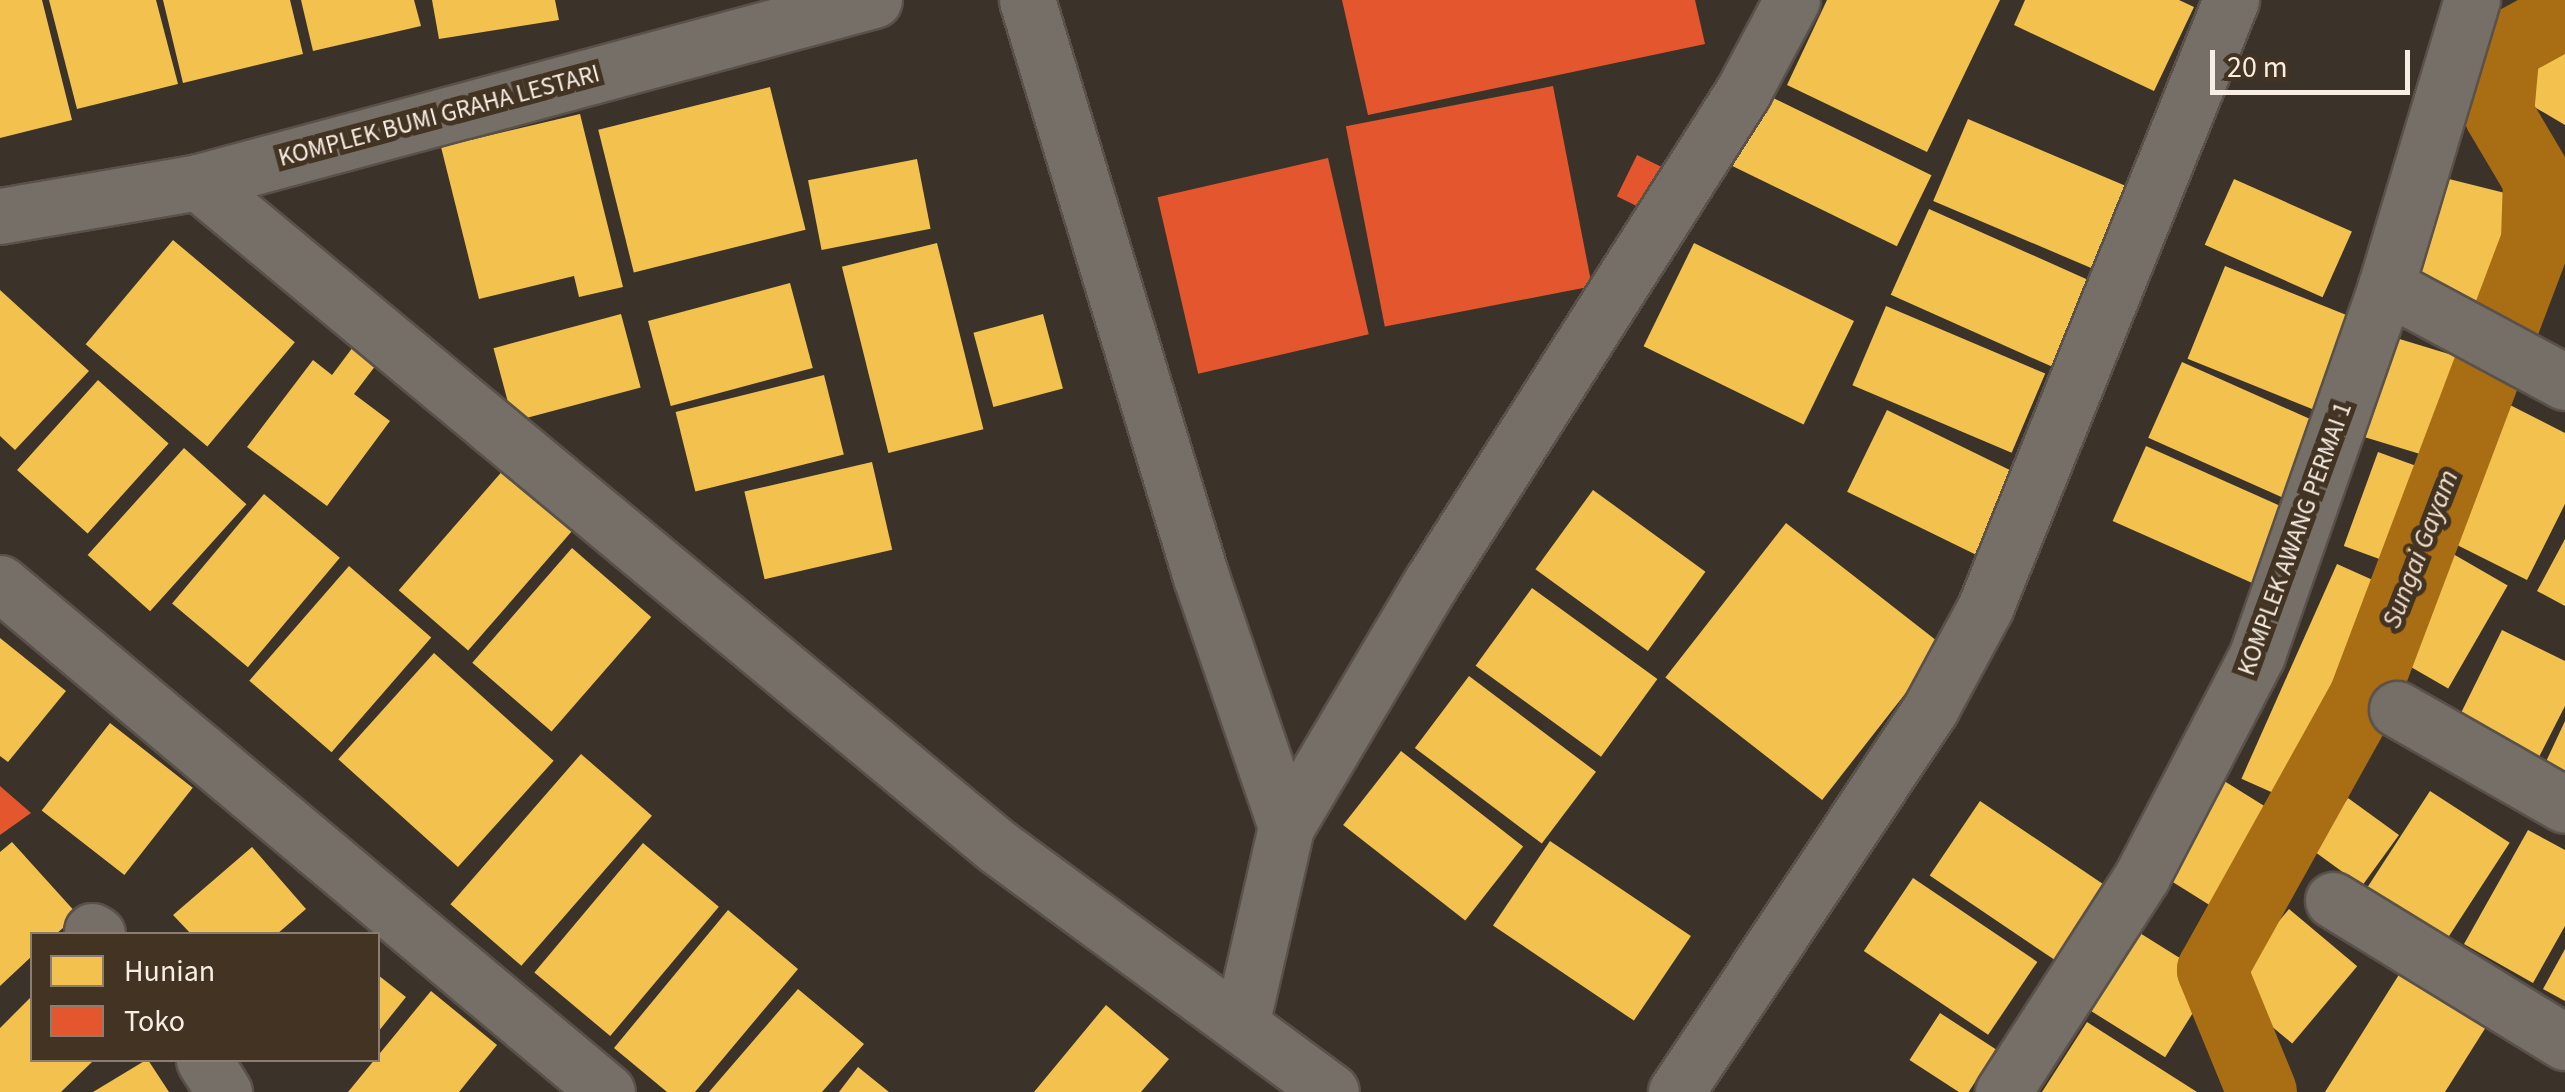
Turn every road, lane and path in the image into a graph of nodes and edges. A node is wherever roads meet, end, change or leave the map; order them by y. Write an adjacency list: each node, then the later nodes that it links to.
1 (874, 0): 6 (street, KOMPLEK BUMI GRAHA LESTARI)
2 (1027, 0): 13 (street)
3 (1792, 0): 13 (street)
4 (2231, 0): 21 (street)
5 (2472, 0): 8 (street, KOMPLEK AWANG PERMAI 1)
6 (198, 182): 7 (street, KOMPLEK BUMI GRAHA LESTARI); 15 (street)
7 (0, 216)
8 (2386, 286): 9 (street); 22 (street, KOMPLEK AWANG PERMAI 1)
9 (2565, 382)
10 (0, 583): 19 (street)
11 (2397, 709): 12 (street)
12 (2565, 805)
13 (1286, 827): 15 (street)
14 (2333, 900): 16 (street)
15 (1241, 1025): 20 (street)
16 (2565, 1042)
17 (205, 1062): 18 (street)
18 (224, 1092)
19 (608, 1092)
20 (1331, 1092)
21 (1676, 1092)
22 (2003, 1092)

